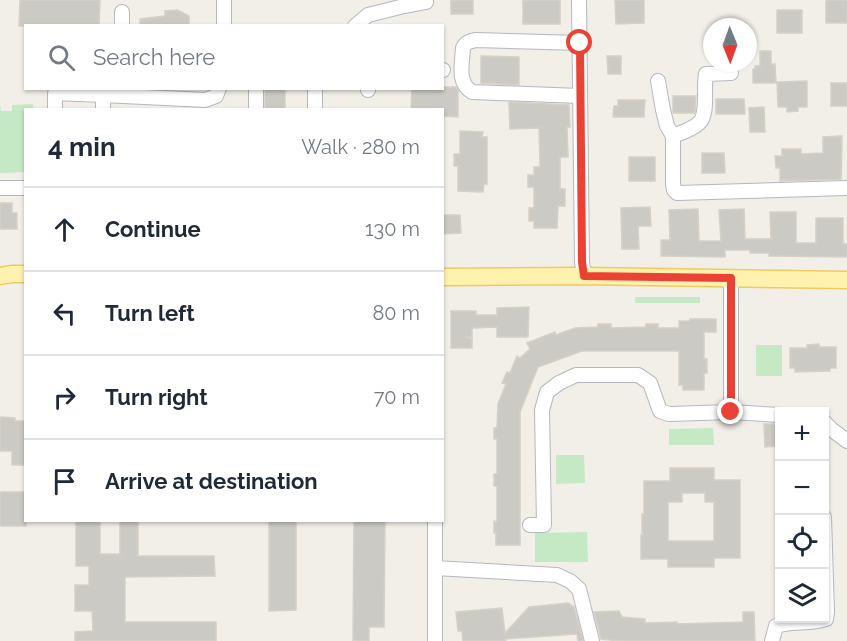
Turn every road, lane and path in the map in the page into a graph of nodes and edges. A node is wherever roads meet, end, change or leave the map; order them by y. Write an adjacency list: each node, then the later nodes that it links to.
1 (224, 0): 4 (street)
2 (579, 0): 6 (street)
3 (426, 2): 5 (street)
4 (224, 24)
5 (357, 24)
6 (580, 43): 14 (street); 14 (street)
7 (731, 73): 19 (street)
8 (658, 81): 19 (street)
9 (218, 90): 12 (street)
10 (256, 90): 17 (street)
11 (315, 90): 18 (street)
12 (121, 92): 13 (street)
13 (103, 95): 15 (street); 16 (street)
14 (580, 96): 23 (street)
15 (55, 108)
16 (104, 108)
17 (256, 108)
18 (315, 108)
19 (672, 136): 21 (street)
20 (0, 188): 22 (street)
21 (847, 188)
22 (24, 189)
23 (584, 276): 24 (main road); 25 (main road)
24 (444, 277)
25 (731, 278): 26 (main road); 27 (street)
26 (847, 280)
27 (731, 412): 28 (street); 32 (street)
28 (775, 415)
29 (829, 427): 30 (street)
30 (847, 441)
31 (435, 522): 33 (street)
32 (530, 525)
33 (435, 568): 35 (street); 36 (street)
34 (826, 569): 37 (street)
35 (435, 641)
36 (592, 641)
37 (772, 641)

